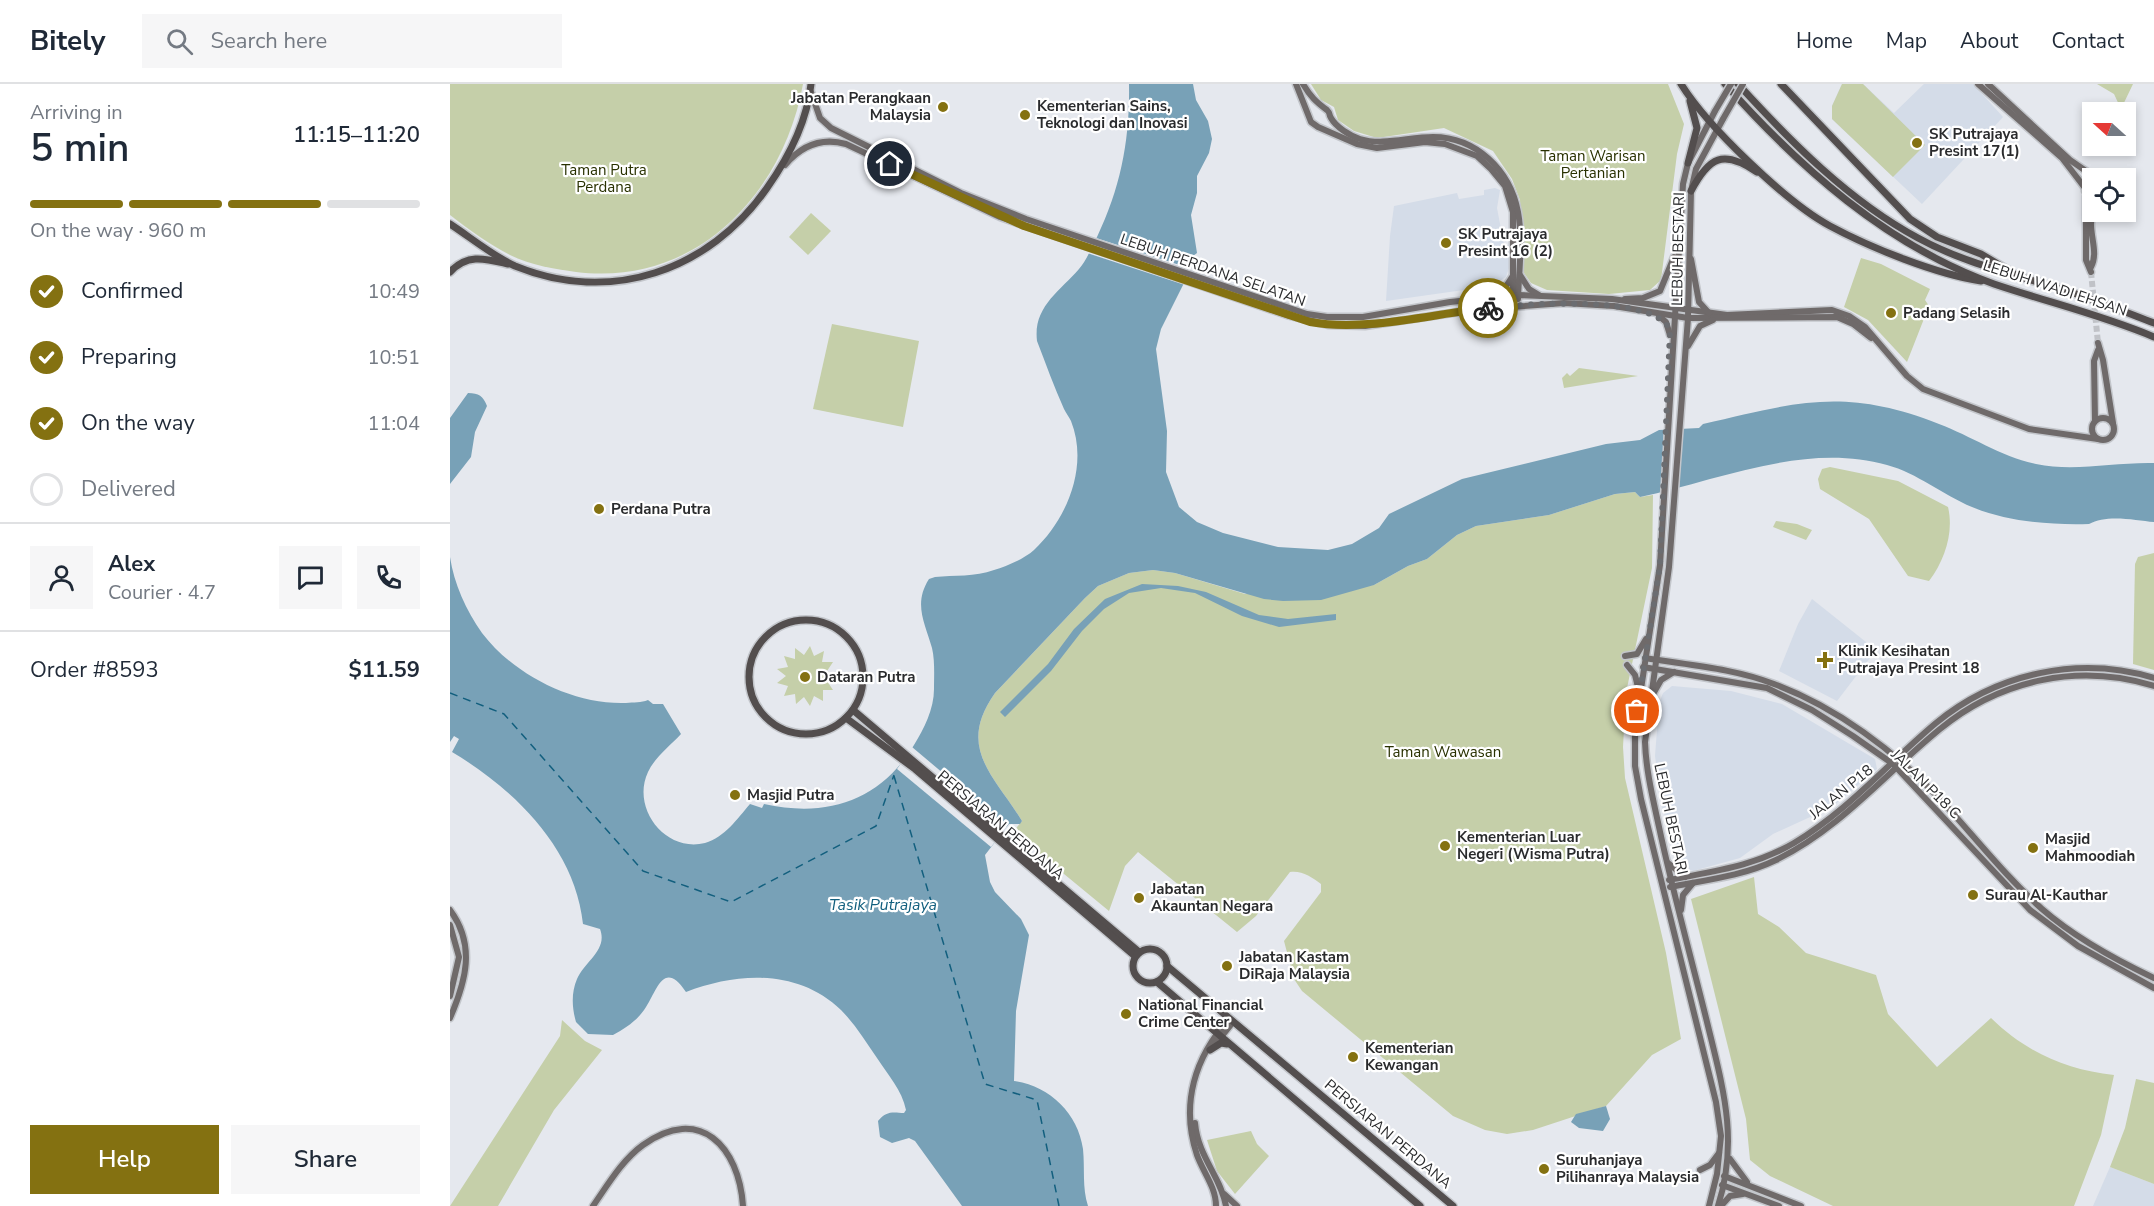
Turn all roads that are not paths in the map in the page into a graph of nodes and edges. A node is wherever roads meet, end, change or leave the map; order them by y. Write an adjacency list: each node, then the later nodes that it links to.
1 (1296, 84): 15 (main road)
2 (1303, 84): 14 (main road)
3 (1681, 84): 13 (main road)
4 (1725, 84): 37 (main road, LEBUH WADI EHSAN)
5 (1731, 84): 17 (main road, LEBUH BESTARI, bridge)
6 (1738, 84): 36 (main road, LEBUH WADI EHSAN)
7 (1743, 84): 19 (main road, LEBUH BESTARI, bridge)
8 (1780, 84): 20 (main road)
9 (1786, 84): 20 (main road)
10 (1978, 84): 25 (main road)
11 (1988, 84): 22 (main road)
12 (811, 88): 23 (main road); 30 (main road, LEBUH PERDANA SELATAN)
13 (1688, 95): 17 (main road); 21 (main road)
14 (1320, 108): 15 (main road); 16 (main road)
15 (1311, 115): 18 (main road)
16 (1330, 118): 18 (main road); 35 (main road)
17 (1709, 121): 19 (main road); 21 (main road, LEBUH BESTARI)
18 (1321, 128): 35 (main road)
19 (1717, 129): 24 (main road); 26 (main road, LEBUH BESTARI)
20 (1824, 130): 36 (main road)
21 (1688, 162): 31 (main road, LEBUH BESTARI)
22 (2082, 169)
23 (774, 178): 30 (main road, LEBUH PERDANA SELATAN); 33 (main road)
24 (1774, 183): 26 (main road); 37 (main road)
25 (2082, 184)
26 (1691, 191): 32 (main road, LEBUH BESTARI)
27 (2086, 222): 28 (main road)
28 (2090, 222)
29 (450, 224): 33 (main road)
30 (1057, 234): 38 (main road, LEBUH PERDANA SELATAN)
31 (1677, 249): 42 (main road); 46 (main road, LEBUH BESTARI)
32 (1688, 252): 49 (main road, LEBUH BESTARI); 50 (main road)
33 (514, 265): 34 (main road)
34 (450, 272)
35 (1517, 274): 39 (main road); 40 (main road); 41 (main road)
36 (2015, 274): 51 (main road, LEBUH WADI EHSAN)
37 (1993, 283): 52 (main road, LEBUH WADI EHSAN)
38 (1225, 290): 41 (main road, LEBUH PERDANA SELATAN); 43 (main road, LEBUH PERDANA SELATAN)
39 (1516, 295): 40 (main road, LEBUH PERDANA SELATAN); 41 (main road, LEBUH PERDANA SELATAN); 43 (main road)
40 (1540, 295): 42 (main road, LEBUH PERDANA SELATAN)
41 (1492, 297)
42 (1612, 299): 46 (main road, LEBUH PERDANA SELATAN)
43 (1516, 305): 47 (main road, LEBUH PERDANA SELATAN)
44 (1820, 310): 45 (main road); 48 (main road); 53 (main road)
45 (1799, 312): 48 (main road); 50 (main road)
46 (1674, 313): 47 (main road, LEBUH PERDANA SELATAN); 49 (main road, LEBUH PERDANA SELATAN); 55 (main road, LEBUH BESTARI)
47 (1655, 314): 55 (main road)
48 (1810, 314): 50 (main road); 53 (main road)
49 (1688, 315): 50 (main road, LEBUH PERDANA SELATAN); 54 (main road, LEBUH BESTARI)
50 (1714, 317): 54 (main road)
51 (2154, 322)
52 (2154, 337)
53 (1874, 340): 58 (main road)
54 (1684, 356): 61 (main road, LEBUH BESTARI)
55 (1670, 362): 60 (main road, LEBUH BESTARI)
56 (2094, 423): 57 (main road); 57 (main road); 58 (main road); 59 (main road)
57 (2113, 423): 59 (main road)
58 (2083, 437): 59 (main road)
59 (2098, 439)
60 (1650, 629): 62 (main road); 63 (main road, LEBUH BESTARI)
61 (1658, 640): 64 (main road, LEBUH BESTARI); 65 (main road)
62 (1626, 656)
63 (1645, 658): 64 (main road, JALAN P18 C); 67 (main road, LEBUH BESTARI)
64 (1656, 660): 65 (main road, JALAN P18 C); 68 (main road, LEBUH BESTARI)
65 (1673, 663): 77 (main road, JALAN P18 C)
66 (1627, 665): 72 (main road)
67 (1643, 667): 68 (main road, JALAN P18 C); 72 (main road, LEBUH BESTARI)
68 (1654, 669): 69 (main road, JALAN P18 C); 73 (main road, LEBUH BESTARI)
69 (1675, 672): 73 (main road); 77 (main road, JALAN P18 C)
70 (2154, 678): 77 (main road, JALAN P18)
71 (2154, 686): 77 (main road, JALAN P18)
72 (1639, 693): 82 (main road, LEBUH BESTARI)
73 (1650, 700): 78 (main road, LEBUH BESTARI)
74 (852, 710): 75 (main road); 75 (main road); 76 (main road, PERSIARAN PERDANA)
75 (846, 718): 76 (main road, PERSIARAN PERDANA)
76 (901, 754): 86 (main road, PERSIARAN PERDANA)
77 (1898, 764): 79 (main road, JALAN P18); 80 (main road, JALAN P18); 88 (main road, JALAN P18 C); 90 (main road, JALAN P18 C)
78 (1666, 860): 79 (main road); 81 (main road, LEBUH BESTARI)
79 (1686, 878): 81 (main road, JALAN P18)
80 (1694, 882): 81 (main road, JALAN P18); 84 (main road)
81 (1672, 883): 82 (main road, JALAN P18); 84 (main road, LEBUH BESTARI)
82 (1663, 885): 98 (main road, LEBUH BESTARI)
83 (450, 910): 92 (main road)
84 (1680, 914): 99 (main road, LEBUH BESTARI)
85 (450, 925): 91 (main road)
86 (1137, 954): 87 (main road); 89 (main road)
87 (1167, 966): 89 (main road); 93 (main road, PERSIARAN PERDANA)
88 (2154, 978)
89 (1157, 982): 94 (main road)
90 (2154, 988)
91 (450, 996)
92 (450, 1017)
93 (1231, 1020): 94 (main road); 114 (main road, PERSIARAN PERDANA)
94 (1218, 1036): 95 (main road); 96 (main road); 97 (main road)
95 (1230, 1045): 96 (main road); 113 (main road)
96 (1210, 1050): 97 (main road)
97 (1193, 1133): 106 (main road); 110 (main road)
98 (1720, 1152): 100 (main road); 101 (main road, LEBUH BESTARI)
99 (1729, 1159): 102 (main road, LEBUH BESTARI); 105 (main road)
100 (1700, 1170)
101 (1718, 1174): 102 (main road); 103 (main road, LEBUH BESTARI)
102 (1727, 1177): 104 (main road, LEBUH BESTARI); 105 (main road)
103 (1715, 1184): 104 (main road); 115 (main road, LEBUH BESTARI)
104 (1725, 1186): 107 (main road); 116 (main road, LEBUH BESTARI)
105 (1751, 1186): 118 (main road)
106 (1222, 1192): 111 (main road); 112 (main road)
107 (1755, 1197): 116 (main road); 117 (main road)
108 (593, 1206): 109 (main road)
109 (743, 1206)
110 (1216, 1206)
111 (1226, 1206)
112 (1237, 1206)
113 (1420, 1206)
114 (1454, 1206)
115 (1709, 1206)
116 (1720, 1206)
117 (1779, 1206)
118 (1801, 1206)

